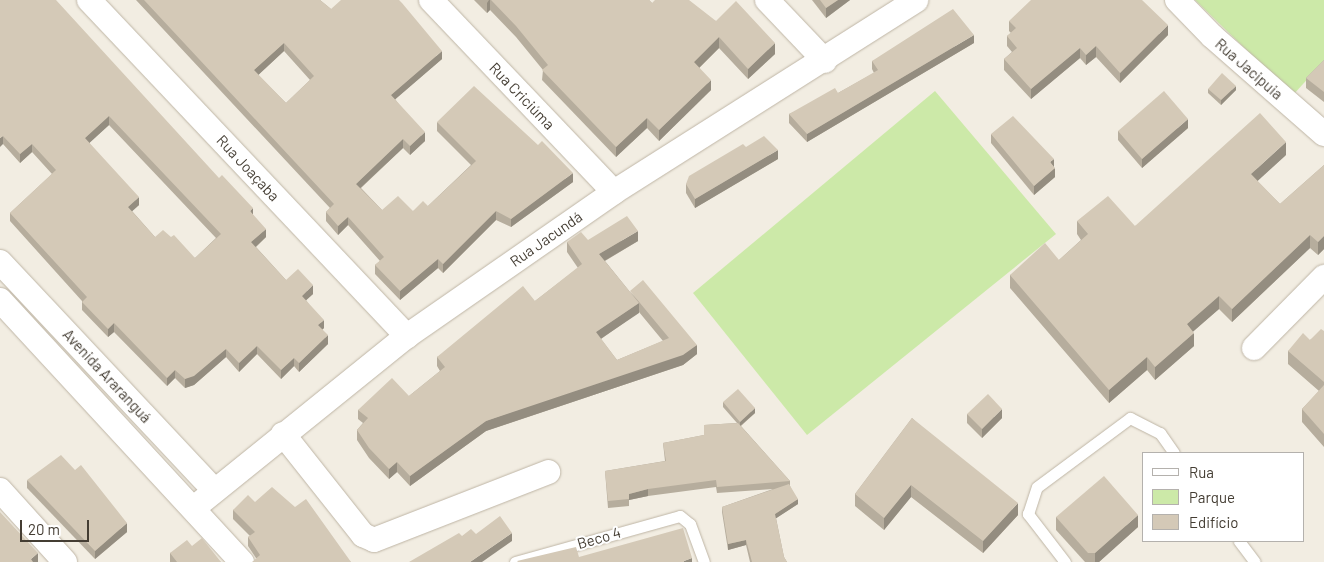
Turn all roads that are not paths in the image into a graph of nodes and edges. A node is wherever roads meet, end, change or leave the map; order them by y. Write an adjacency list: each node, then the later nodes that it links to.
1 (89, 0): 14 (street, Rua Joaçaba)
2 (431, 0): 8 (street, Rua Criciúma)
3 (767, 0): 6 (street)
4 (916, 0): 6 (street, Rua Jacundá)
5 (1177, 0): 7 (street, Rua Jacipuia)
6 (825, 61): 8 (street, Rua Jacundá)
7 (1324, 134)
8 (614, 192): 14 (street, Rua Jacundá)
9 (0, 262): 12 (street, Avenida Araranguá)
10 (1324, 277): 15 (street)
11 (0, 300): 13 (street, Avenida Araranguá)
12 (46, 311): 13 (street); 20 (street, Avenida Araranguá)
13 (28, 330): 21 (street, Avenida Araranguá)
14 (407, 336): 16 (street, Rua Jacundá)
15 (1254, 348)
16 (283, 434): 18 (street); 20 (street, Rua Jacundá)
17 (1173, 452): 27 (lane)
18 (548, 472)
19 (0, 490): 23 (street)
20 (214, 490): 21 (street, Rua Jacundá)
21 (195, 507): 24 (street, Avenida Araranguá)
22 (1240, 542): 28 (lane)
23 (65, 562)
24 (242, 562)
25 (515, 562): 26 (lane, Beco 4)
26 (704, 562)
27 (1065, 562)
28 (1255, 562)

